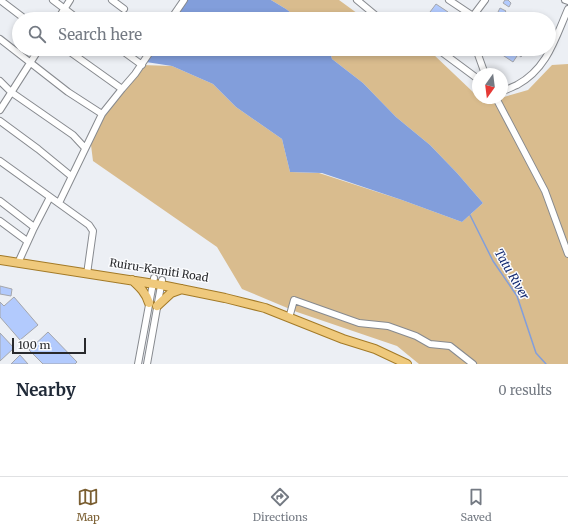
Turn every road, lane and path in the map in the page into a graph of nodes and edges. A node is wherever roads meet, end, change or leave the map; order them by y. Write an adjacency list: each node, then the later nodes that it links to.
1 (0, 0): 12 (street)
2 (53, 0): 9 (street)
3 (70, 0): 9 (street)
4 (112, 0): 10 (street)
5 (184, 0): 15 (street)
6 (358, 0): 16 (street)
7 (449, 0): 17 (street)
8 (485, 0): 18 (street)
9 (64, 9): 13 (street); 14 (street)
10 (124, 9)
11 (568, 9): 19 (street)
12 (16, 12)
13 (62, 12)
14 (68, 12)
15 (176, 12)
16 (372, 12)
17 (466, 12)
18 (477, 12)
19 (556, 37)
20 (0, 40): 21 (street)
21 (12, 49)
22 (22, 56): 30 (street)
23 (34, 56): 30 (street)
24 (76, 56): 35 (street)
25 (130, 56): 31 (street)
26 (148, 56): 31 (street)
27 (447, 56): 33 (street)
28 (479, 56): 32 (street)
29 (546, 56): 36 (street)
30 (30, 62): 37 (street); 40 (street)
31 (142, 65): 35 (street)
32 (483, 68)
33 (472, 75)
34 (0, 81): 37 (street)
35 (122, 89): 40 (street)
36 (508, 89)
37 (11, 92): 39 (street); 42 (street)
38 (499, 104): 51 (street)
39 (0, 110)
40 (102, 114): 42 (street)
41 (0, 121): 44 (street)
42 (85, 148): 44 (street)
43 (0, 161): 45 (street)
44 (71, 176): 47 (street)
45 (50, 197): 47 (street); 49 (street)
46 (0, 201): 49 (street)
47 (59, 203): 54 (street)
48 (0, 221): 50 (street)
49 (34, 227): 50 (street)
50 (27, 241): 53 (street)
51 (568, 254)
52 (0, 260): 53 (main road, Ruiru-Kamiti Road)
53 (18, 263): 54 (main road, Ruiru-Kamiti Road)
54 (87, 272): 55 (main road, Ruiru-Kamiti Road); 56 (main road, Ruiru-Kamiti Road)
55 (132, 280): 56 (main road, Ruiru-Kamiti Road); 58 (main road)
56 (158, 282): 57 (main road, Ruiru-Kamiti Road); 58 (street); 59 (main road, Ruiru-Kamiti Road)
57 (182, 289): 58 (main road); 59 (main road, Ruiru-Kamiti Road)
58 (154, 308): 61 (street); 62 (street)
59 (265, 308): 60 (main road, Ruiru-Kamiti Road)
60 (289, 318): 63 (main road, Ruiru-Kamiti Road); 64 (street)
61 (138, 364)
62 (147, 364)
63 (407, 364)
64 (473, 364)

